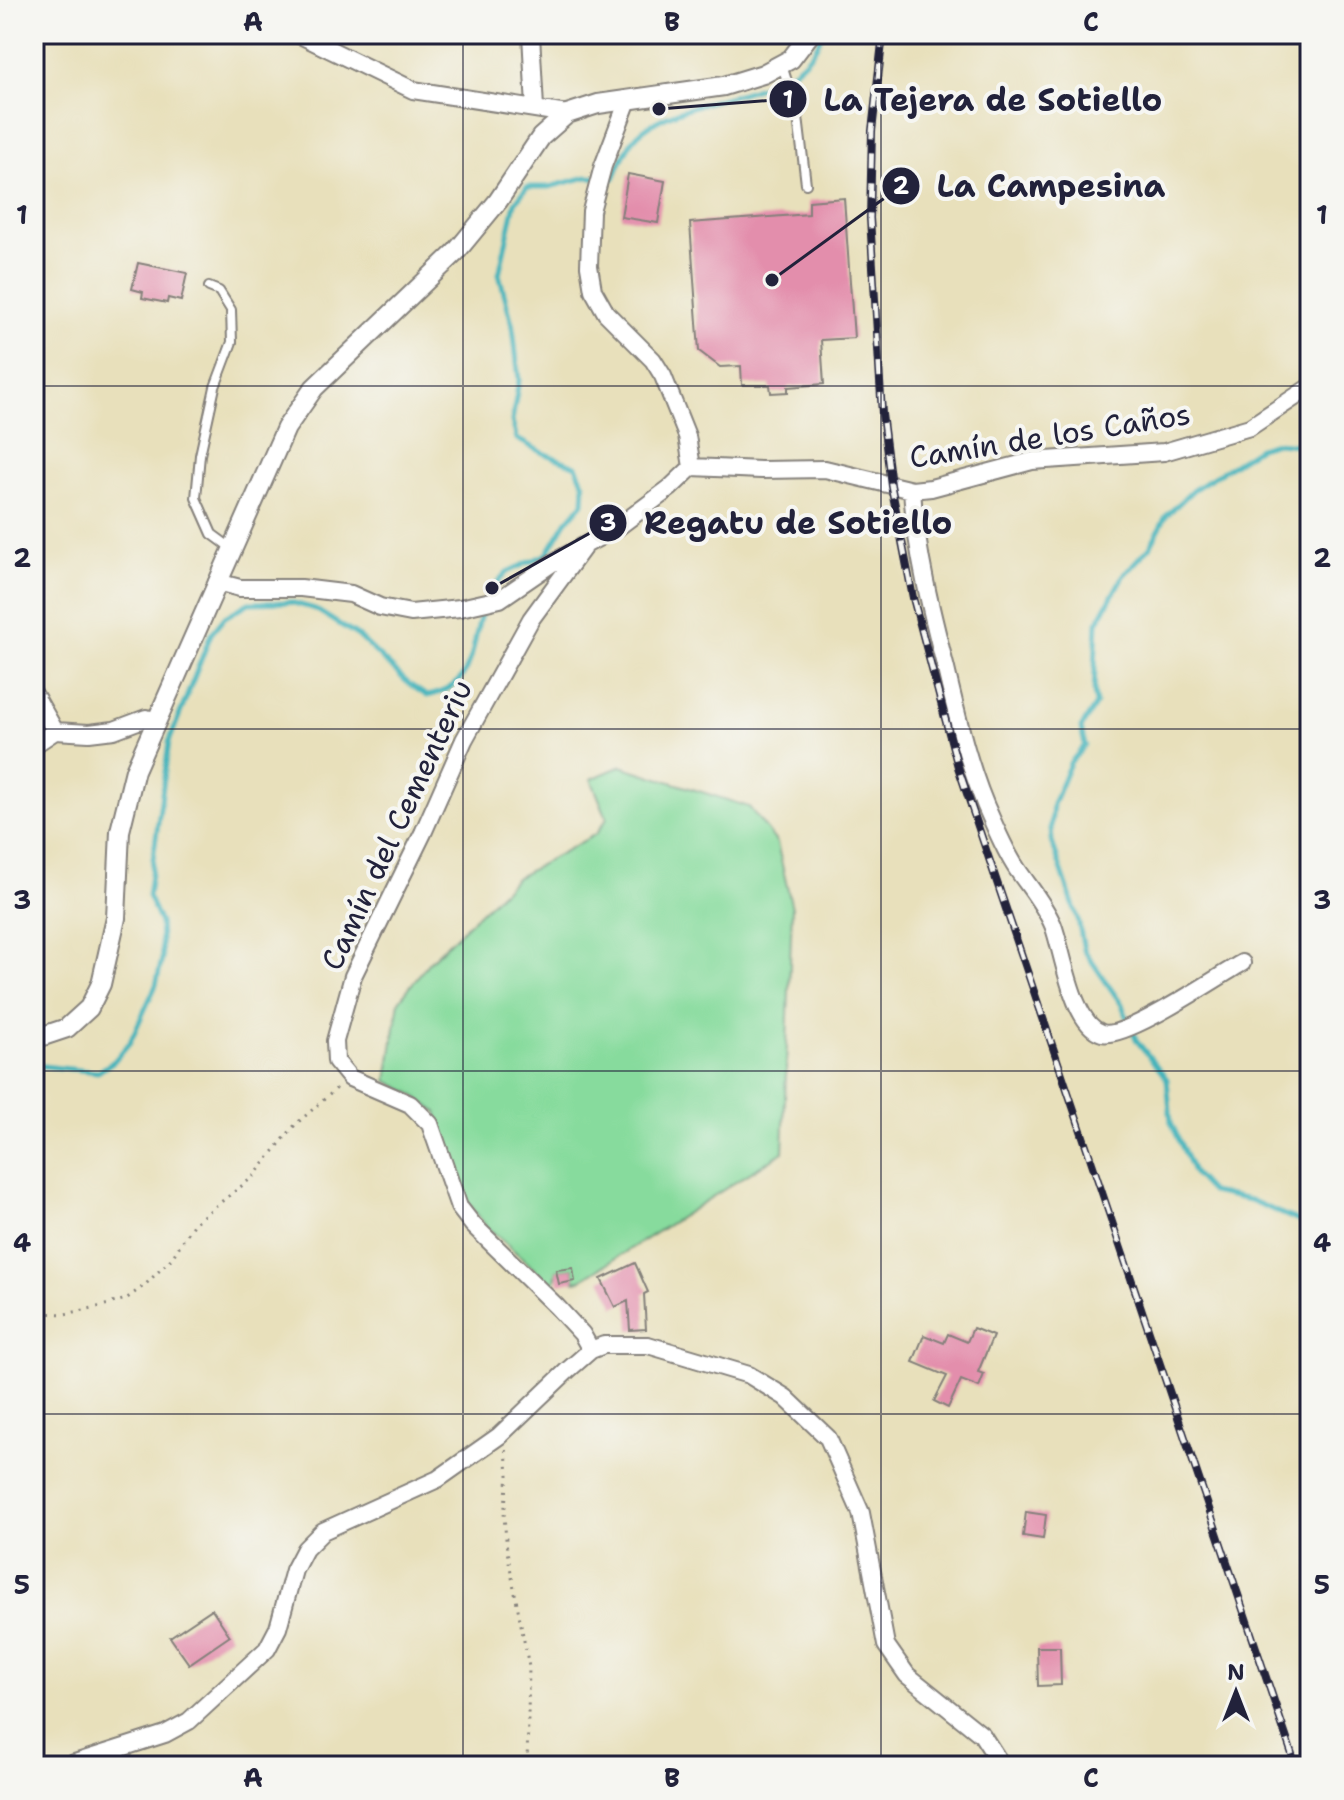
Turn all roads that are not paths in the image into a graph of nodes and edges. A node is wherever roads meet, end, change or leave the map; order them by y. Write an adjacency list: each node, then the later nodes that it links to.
1 (298, 34): 6 (street)
2 (531, 34): 6 (street)
3 (810, 34): 4 (street)
4 (782, 64): 5 (street); 8 (lane)
5 (628, 100): 7 (street); 11 (street)
6 (535, 108): 7 (street)
7 (567, 114): 14 (street)
8 (806, 184)
9 (209, 287): 14 (lane)
10 (1310, 387): 12 (street, Camín de los Caños)
11 (692, 467): 12 (street, Camín de los Caños); 13 (street)
12 (912, 490): 20 (street)
13 (583, 548): 15 (street); 22 (street, Camín del Cementeriu)
14 (232, 549): 15 (street)
15 (217, 582): 17 (street)
16 (34, 694): 18 (street)
17 (157, 720): 18 (street); 21 (street)
18 (55, 731): 19 (street)
19 (34, 745)
20 (1242, 963)
21 (34, 1039)
22 (591, 1350): 23 (street); 24 (street)
23 (65, 1766)
24 (1002, 1766)

